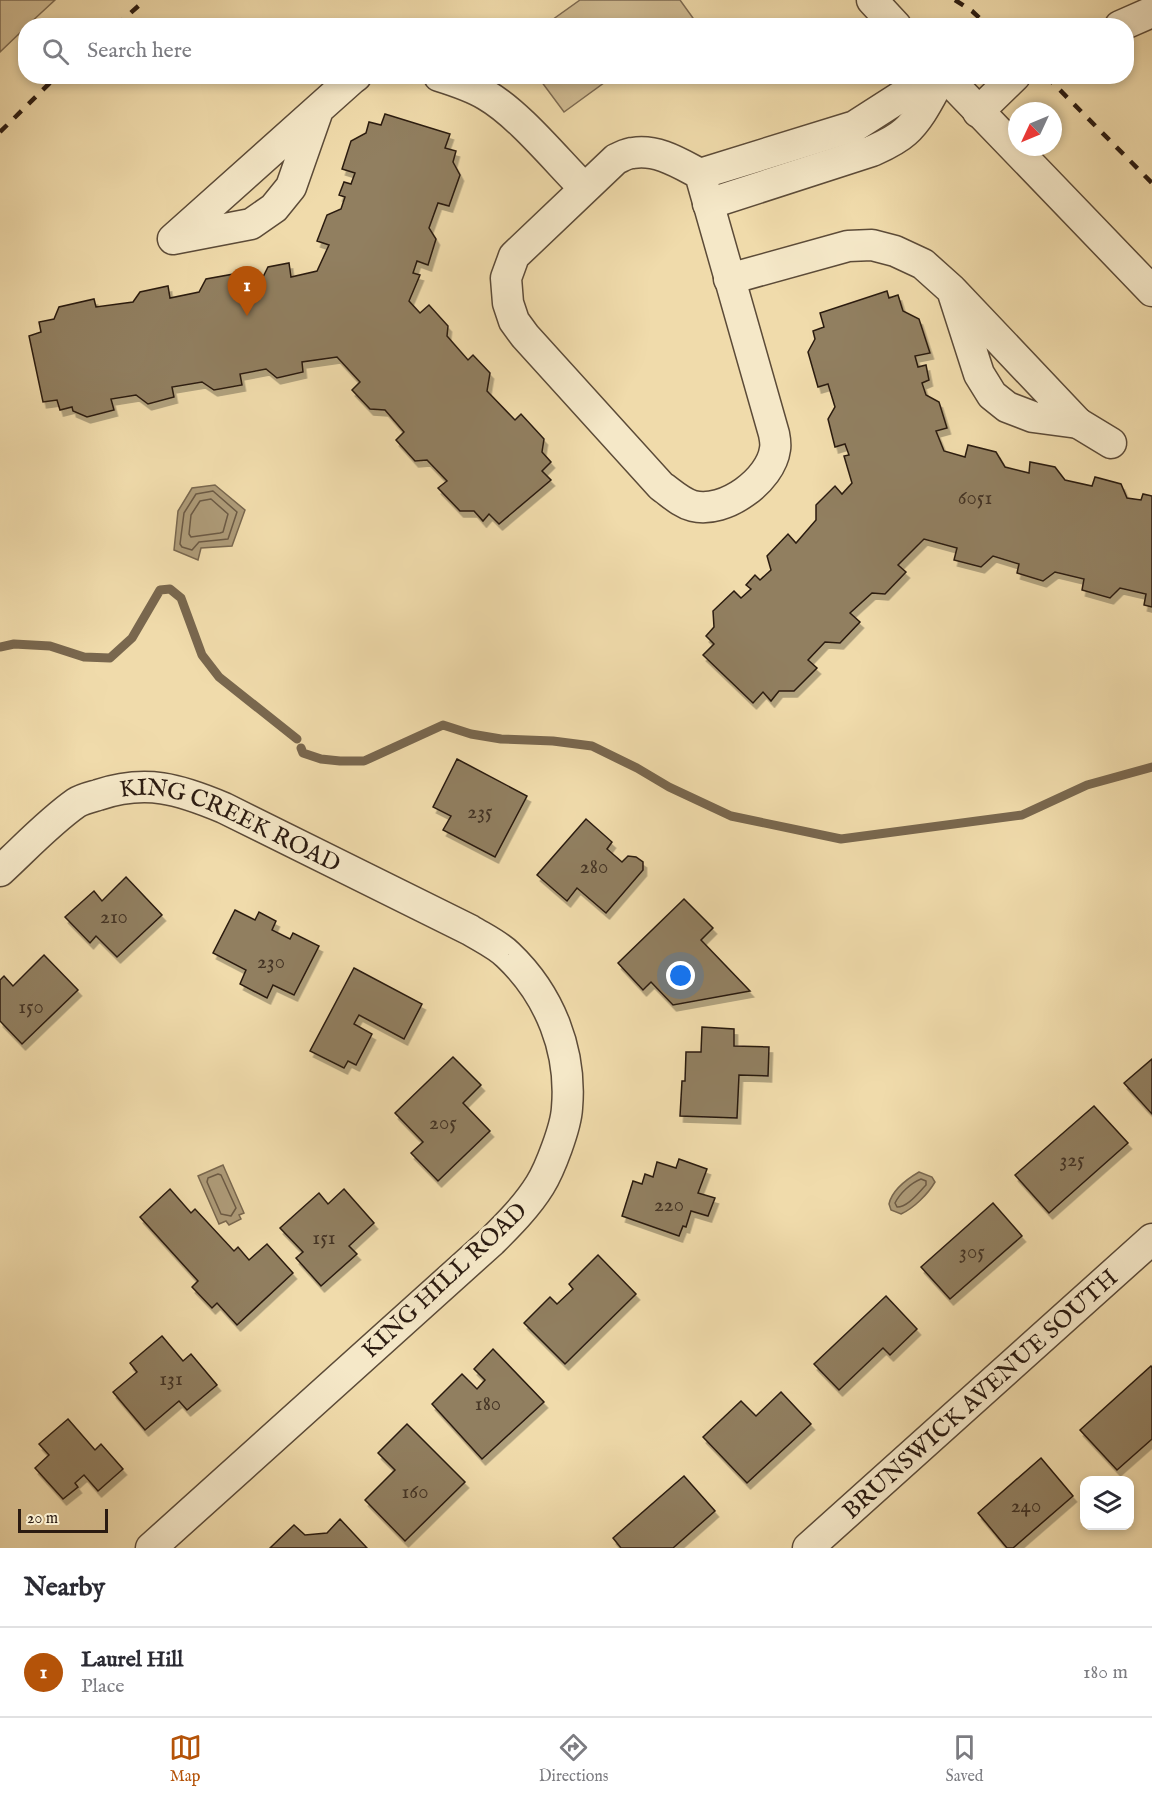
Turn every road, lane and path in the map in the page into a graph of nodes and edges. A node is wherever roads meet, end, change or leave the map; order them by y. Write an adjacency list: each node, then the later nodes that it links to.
1 (872, 0): 3 (street)
2 (1152, 12): 4 (street)
3 (889, 18)
4 (1134, 20)
5 (347, 84): 11 (street)
6 (464, 84): 14 (street)
7 (925, 84): 13 (street)
8 (937, 84): 15 (street)
9 (950, 84): 12 (street)
10 (1007, 84): 12 (street)
11 (318, 110): 11 (street)
12 (978, 112): 18 (street)
13 (700, 174): 14 (street); 15 (street)
14 (584, 188): 16 (street)
15 (708, 204): 16 (street)
16 (729, 279): 17 (street)
17 (952, 290): 19 (street); 19 (street)
18 (1152, 291)
19 (1078, 423): 20 (street)
20 (1111, 443)
21 (0, 871): 22 (street, KING CREEK ROAD)
22 (470, 930): 24 (street, KING HILL ROAD)
23 (1152, 1239): 25 (street, BRUNSWICK AVENUE SOUTH)
24 (151, 1548)
25 (808, 1548)

